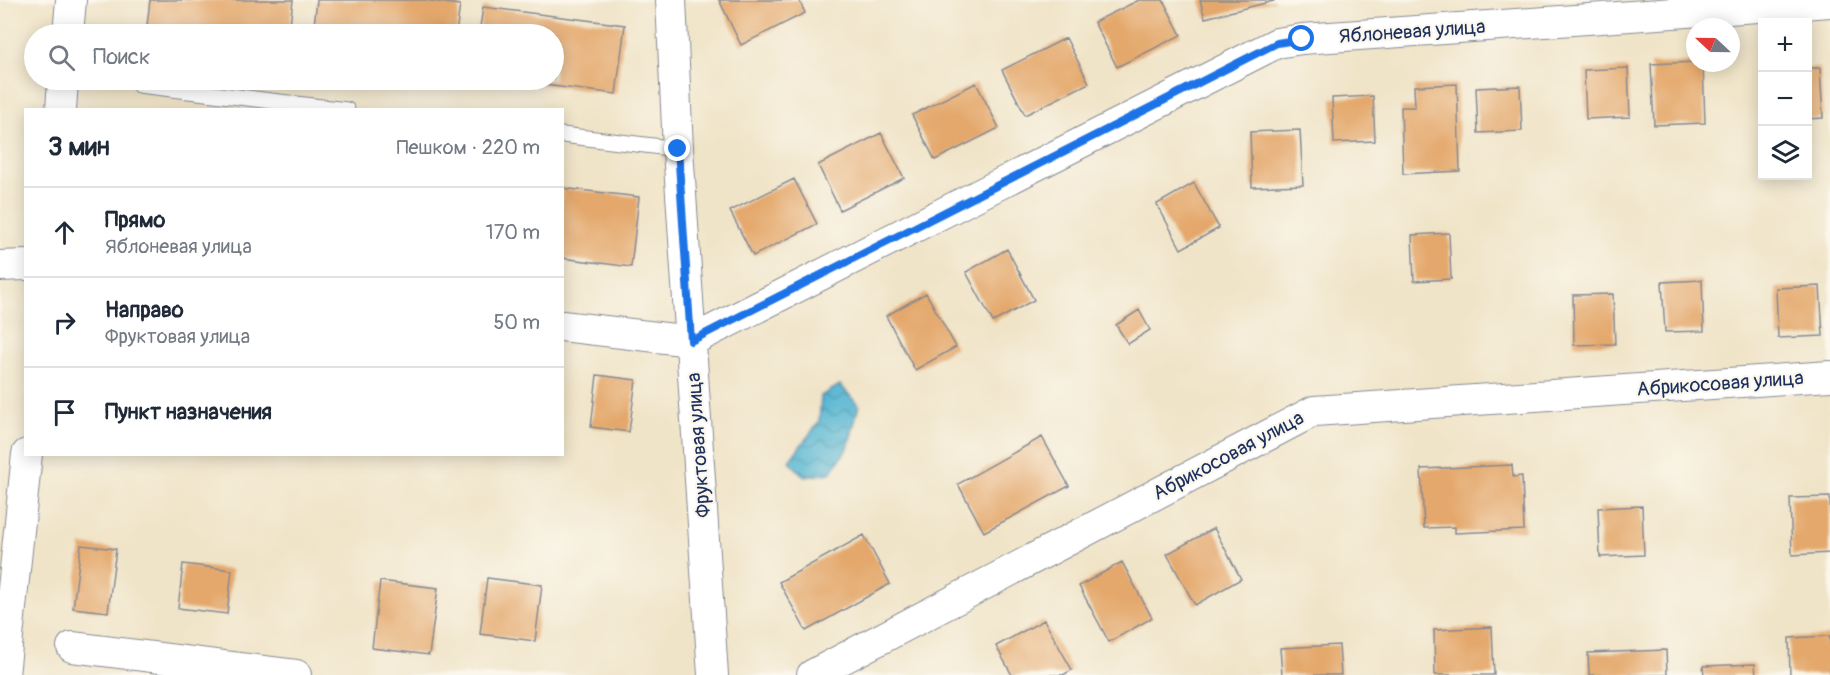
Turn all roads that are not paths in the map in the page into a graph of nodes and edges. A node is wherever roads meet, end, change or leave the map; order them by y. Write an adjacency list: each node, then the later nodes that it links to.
1 (71, 0): 4 (street)
2 (671, 0): 10 (street, Фруктовая улица)
3 (1830, 2): 14 (street, Яблоневая улица)
4 (69, 24)
5 (62, 90): 7 (street)
6 (181, 90): 8 (lane)
7 (61, 108)
8 (330, 108)
9 (564, 135): 10 (lane)
10 (678, 149): 14 (street, Фруктовая улица)
11 (24, 265): 12 (street)
12 (0, 266)
13 (564, 326): 14 (street)
14 (691, 341): 21 (street, Фруктовая улица)
15 (1830, 376): 22 (street, Абрикосовая улица)
16 (27, 456): 17 (street)
17 (4, 630): 19 (street)
18 (72, 647): 20 (street)
19 (4, 675)
20 (296, 675)
21 (713, 675)
22 (812, 675)

